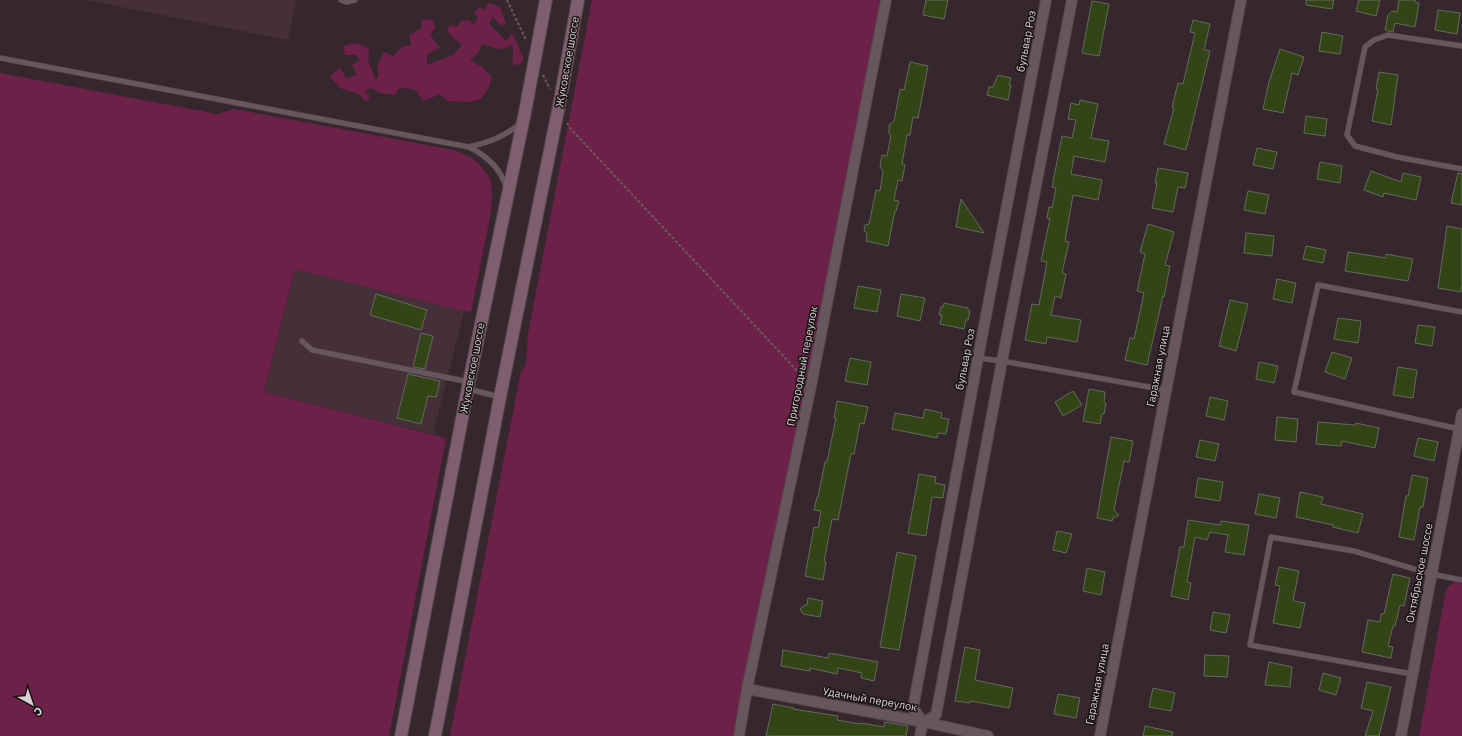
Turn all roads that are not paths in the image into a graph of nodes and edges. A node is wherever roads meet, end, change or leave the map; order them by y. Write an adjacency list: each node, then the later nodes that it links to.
1 (342, 0): 2 (lane)
2 (355, 0)
3 (546, 0): 11 (main road, Жуковское шоссе)
4 (578, 0): 21 (main road, Жуковское шоссе)
5 (886, 0): 27 (street, Пригородный переулок)
6 (1046, 0): 17 (street, бульвар Роз)
7 (1072, 0): 18 (street)
8 (1241, 0): 20 (street, Гаражная улица)
9 (1462, 46): 13 (lane)
10 (0, 58): 12 (lane)
11 (523, 121): 12 (lane); 14 (main road, Жуковское шоссе)
12 (469, 147): 14 (lane)
13 (1462, 169)
14 (508, 193): 19 (main road, Жуковское шоссе)
15 (1462, 312): 23 (lane)
16 (302, 341): 19 (lane)
17 (978, 358): 18 (lane); 28 (street, бульвар Роз)
18 (1002, 361): 20 (lane); 28 (street)
19 (469, 386): 21 (lane); 29 (main road, Жуковское шоссе)
20 (1166, 390): 34 (street, Гаражная улица)
21 (500, 397): 30 (main road, Жуковское шоссе)
22 (1462, 414): 23 (street, Октябрьское шоссе)
23 (1459, 429): 24 (street, Октябрьское шоссе)
24 (1431, 574): 25 (lane); 26 (street, Октябрьское шоссе); 26 (lane)
25 (1462, 580)
26 (1412, 674): 35 (street, Октябрьское шоссе)
27 (747, 689): 28 (street, Удачный переулок); 31 (street, Пригородный переулок)
28 (923, 721): 32 (street); 33 (street, Удачный переулок)
29 (401, 736)
30 (435, 736)
31 (739, 736)
32 (920, 736)
33 (988, 736)
34 (1100, 736)
35 (1401, 736)

